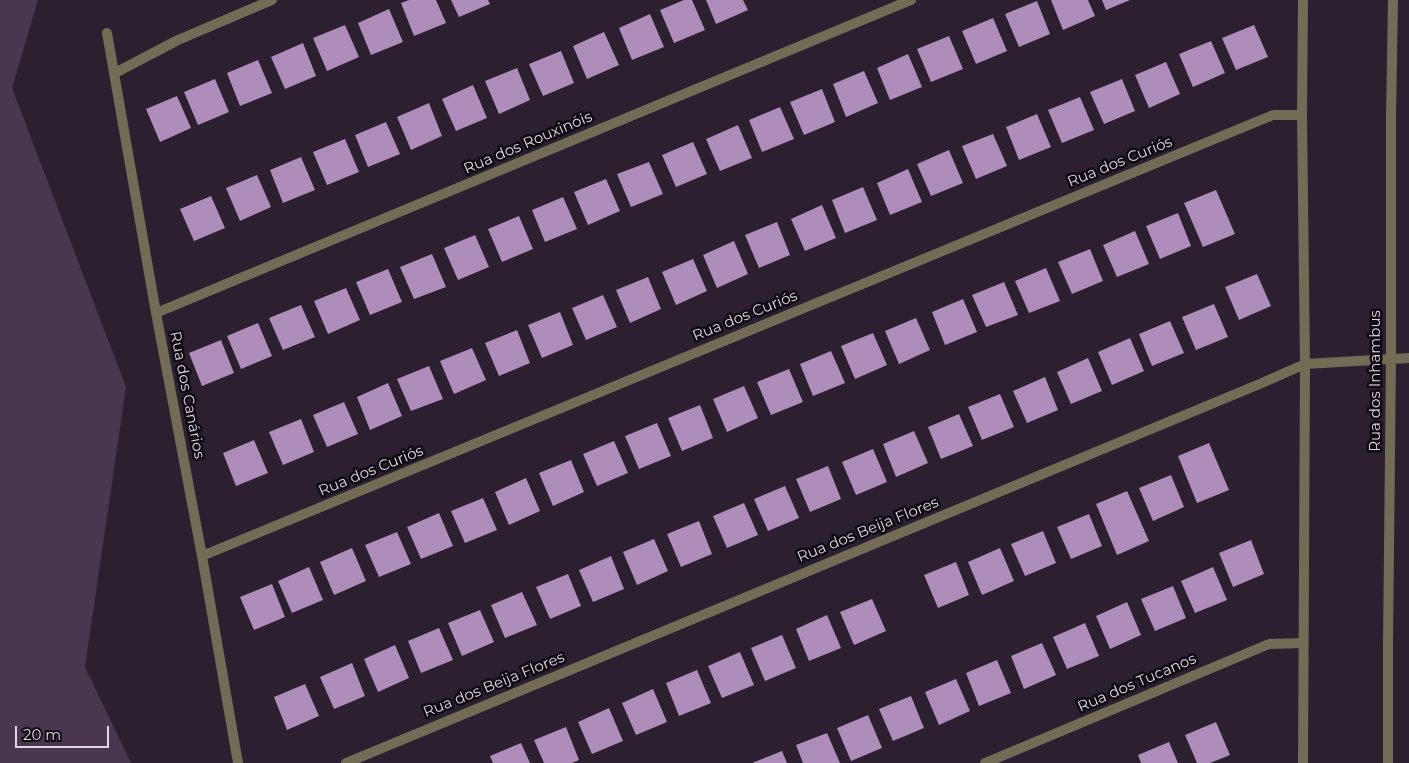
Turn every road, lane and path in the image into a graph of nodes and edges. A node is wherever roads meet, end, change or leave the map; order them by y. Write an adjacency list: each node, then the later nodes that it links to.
1 (272, 0): 6 (street)
2 (911, 0): 8 (street, Rua dos Rouxinóis)
3 (1303, 0): 7 (street)
4 (1393, 0): 10 (street, Rua dos Inhambus)
5 (107, 33): 6 (street, Rua dos Canários)
6 (115, 73): 8 (street, Rua dos Canários)
7 (1302, 115): 11 (street); 12 (street, Rua dos Curiós)
8 (156, 314): 12 (street, Rua dos Canários)
9 (1409, 358): 10 (street, Rua dos Beija Flores)
10 (1392, 359): 11 (street, Rua dos Beija Flores); 18 (street, Rua dos Inhambus)
11 (1305, 364): 13 (street); 15 (street, Rua dos Beija Flores)
12 (202, 556): 14 (street, Rua dos Canários)
13 (1303, 643): 16 (street, Rua dos Tucanos); 17 (street)
14 (238, 763)
15 (346, 763)
16 (985, 763)
17 (1303, 763)
18 (1388, 763)

